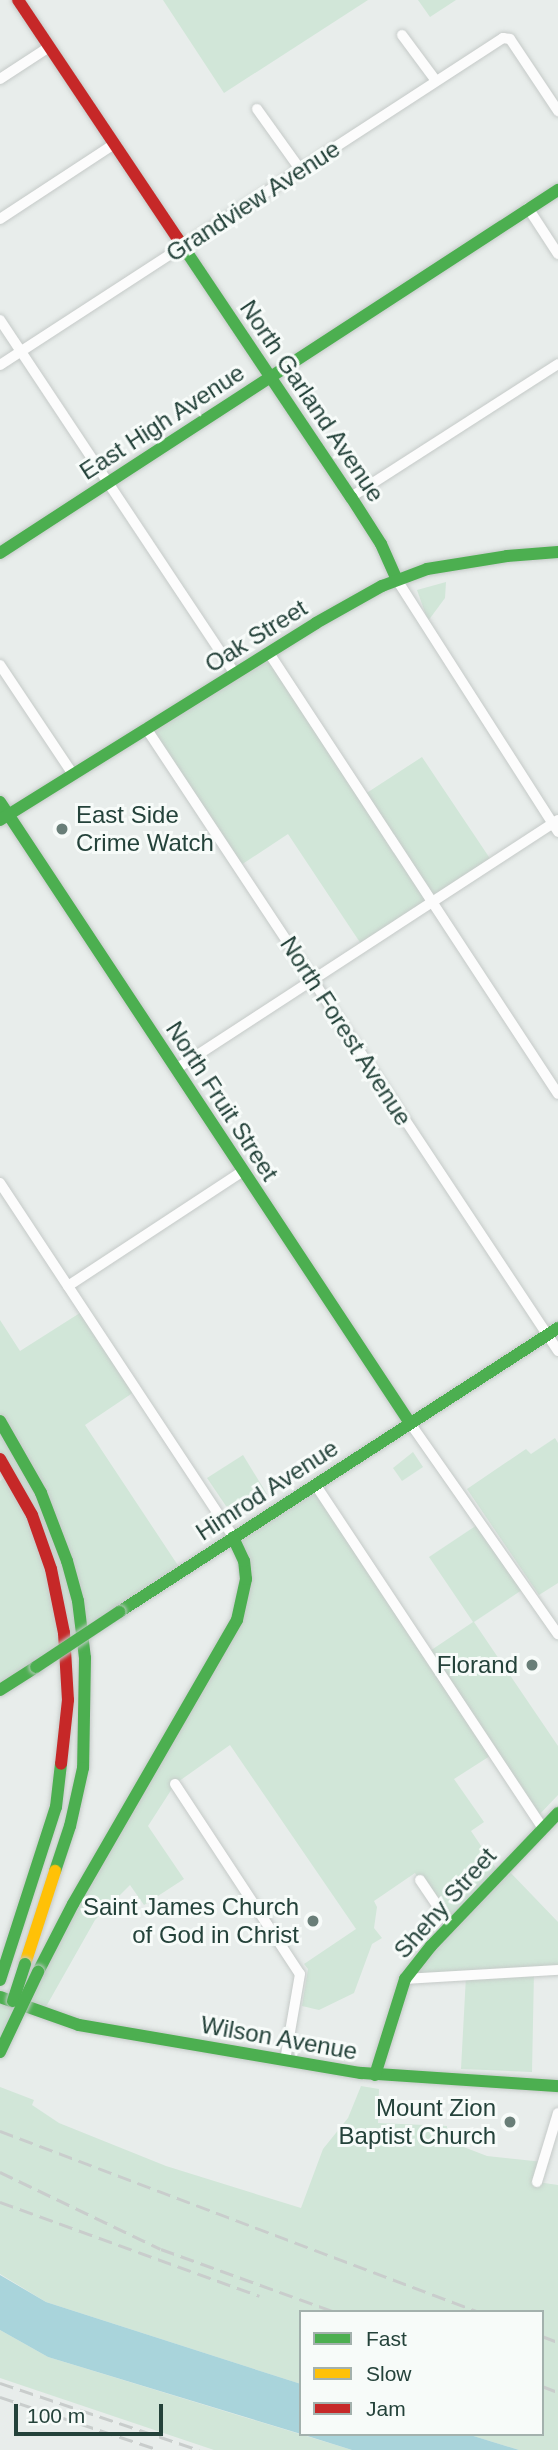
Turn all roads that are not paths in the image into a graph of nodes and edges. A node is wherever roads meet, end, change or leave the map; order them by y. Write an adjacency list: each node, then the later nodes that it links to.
1 (19, 0): 3 (main road, North Garland Avenue)
2 (402, 35): 5 (street)
3 (50, 47): 4 (street); 8 (main road, North Garland Avenue)
4 (0, 79)
5 (436, 81): 7 (street, Grandview Avenue); 9 (street, Grandview Avenue)
6 (257, 108): 9 (street)
7 (558, 111)
8 (114, 144): 12 (street); 13 (main road, North Garland Avenue)
9 (300, 169): 13 (street, Grandview Avenue)
10 (558, 190): 11 (main road, East High Avenue)
11 (528, 208): 14 (street); 19 (main road, East High Avenue)
12 (0, 219)
13 (183, 246): 16 (street, Grandview Avenue); 19 (main road, North Garland Avenue)
14 (558, 254)
15 (0, 320): 16 (street)
16 (21, 351): 18 (street, Grandview Avenue); 20 (street)
17 (558, 364): 21 (street)
18 (0, 365)
19 (271, 376): 20 (main road, East High Avenue); 21 (main road, North Garland Avenue)
20 (108, 483): 23 (main road, East High Avenue); 27 (street)
21 (351, 497): 24 (main road, North Garland Avenue)
22 (558, 552): 24 (main road, Oak Street)
23 (0, 553)
24 (397, 580): 25 (main road, Oak Street); 32 (street, North Garland Avenue)
25 (269, 653): 27 (main road, Oak Street); 33 (street)
26 (0, 665): 29 (street)
27 (235, 674): 28 (main road, Oak Street)
28 (146, 728): 29 (main road, Oak Street); 34 (street, North Forest Avenue)
29 (72, 774): 31 (main road, Oak Street)
30 (0, 802): 31 (main road, North Fruit Street)
31 (4, 817): 35 (main road, North Fruit Street)
32 (556, 825): 33 (street)
33 (431, 903): 34 (street); 36 (street)
34 (313, 980): 35 (street); 40 (street, North Forest Avenue)
35 (176, 1069): 37 (main road, North Fruit Street)
36 (558, 1094)
37 (243, 1171): 39 (street); 43 (main road, North Fruit Street)
38 (0, 1183): 39 (street)
39 (68, 1286): 46 (street)
40 (553, 1331): 41 (street, North Forest Avenue); 43 (main road, Himrod Avenue)
41 (558, 1351)
42 (0, 1421): 58 (main road, bridge)
43 (410, 1423): 45 (main road, Himrod Avenue); 47 (street)
44 (0, 1459): 56 (main road)
45 (314, 1485): 46 (main road, Himrod Avenue); 51 (street)
46 (233, 1537): 48 (main road, Himrod Avenue, bridge); 59 (main road, bridge)
47 (558, 1634)
48 (0, 1690)
49 (175, 1784): 60 (street)
50 (558, 1813): 51 (main road, Shehy Street)
51 (543, 1829): 53 (main road, Shehy Street)
52 (420, 1880): 53 (street)
53 (451, 1926): 55 (main road, Shehy Street)
54 (558, 1970): 55 (street)
55 (405, 1979): 61 (main road, Shehy Street)
56 (0, 1980)
57 (0, 1997): 60 (main road, Wilson Avenue)
58 (0, 2040)
59 (0, 2052)
60 (285, 2061): 61 (main road, Wilson Avenue)
61 (374, 2075): 62 (main road, Wilson Avenue)
62 (558, 2086)
63 (558, 2113): 64 (street)
64 (537, 2182)

